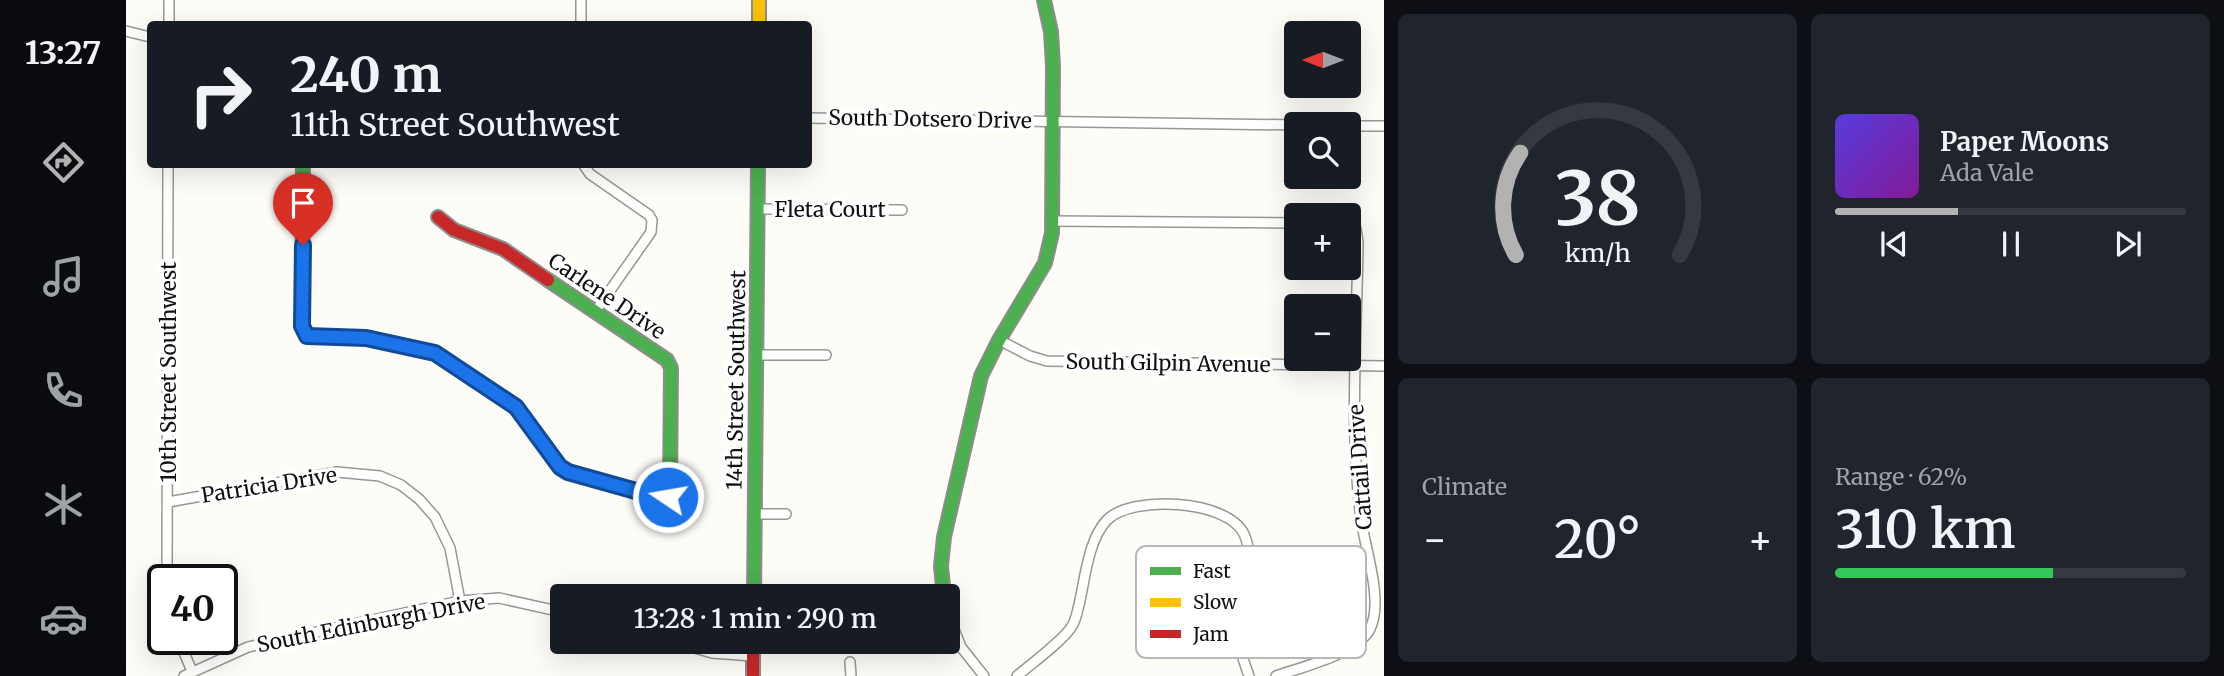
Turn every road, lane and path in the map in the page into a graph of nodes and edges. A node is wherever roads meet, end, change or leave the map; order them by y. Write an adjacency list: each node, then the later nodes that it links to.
1 (169, 0): 5 (street)
2 (581, 0): 6 (street)
3 (759, 0): 7 (street)
4 (1044, 0): 11 (street)
5 (169, 21)
6 (580, 21)
7 (759, 21)
8 (126, 31): 9 (street)
9 (147, 36)
10 (812, 118): 11 (street, South Dotsero Drive)
11 (1052, 121): 12 (street, South Dotsero Drive); 22 (street)
12 (1284, 125)
13 (1361, 126): 14 (street)
14 (1384, 126)
15 (168, 168): 32 (street, 10th Street Southwest)
16 (303, 168): 24 (street, Carlene Drive)
17 (586, 168): 24 (street)
18 (758, 168): 19 (street, 14th Street Southwest)
19 (757, 209): 20 (street, Fleta Court); 26 (street, 14th Street Southwest)
20 (902, 210)
21 (438, 217): 24 (street, Carlene Drive)
22 (1052, 221): 23 (street); 25 (street)
23 (1284, 223)
24 (595, 312)
25 (999, 340): 28 (street, South Gilpin Avenue); 38 (street)
26 (755, 355): 27 (street); 33 (street, 14th Street Southwest)
27 (826, 355)
28 (1284, 364)
29 (1361, 365): 30 (street, South Gilpin Avenue)
30 (1384, 366)
31 (1355, 371): 41 (street, Cattail Drive)
32 (168, 502): 36 (street, 10th Street Southwest); 39 (street, Patricia Drive)
33 (754, 514): 34 (street); 37 (street, 14th Street Southwest)
34 (786, 514)
35 (1247, 546): 53 (street)
36 (167, 564)
37 (754, 584)
38 (943, 584)
39 (460, 601): 40 (street, South Edinburgh Drive); 49 (street, South Edinburgh Drive)
40 (550, 609)
41 (1366, 633)
42 (960, 644): 52 (street)
43 (726, 654): 45 (street)
44 (183, 655): 49 (street)
45 (753, 656): 50 (street)
46 (1244, 658): 54 (street)
47 (1326, 658): 55 (street, Cattail Drive)
48 (850, 662): 51 (street)
49 (188, 674)
50 (753, 676)
51 (851, 676)
52 (984, 676)
53 (1017, 676)
54 (1249, 676)
55 (1276, 676)

